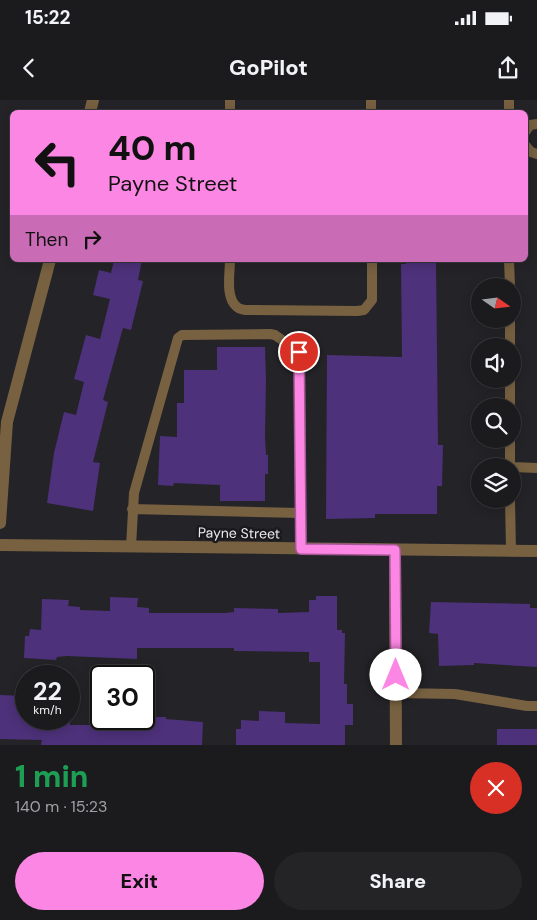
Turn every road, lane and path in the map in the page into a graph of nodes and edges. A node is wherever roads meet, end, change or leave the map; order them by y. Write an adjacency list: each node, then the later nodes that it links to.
1 (49, 262): 11 (street)
2 (230, 262): 3 (lane)
3 (372, 262)
4 (510, 262): 5 (lane)
5 (510, 278)
6 (521, 467): 7 (lane)
7 (537, 468)
8 (510, 508): 16 (lane)
9 (132, 509): 10 (lane); 10 (lane); 13 (lane)
10 (301, 513): 14 (lane)
11 (0, 523)
12 (0, 545): 13 (street, Payne Street)
13 (131, 547): 14 (street, Payne Street)
14 (301, 549): 15 (street, Payne Street)
15 (395, 550): 16 (street, Payne Street); 18 (street)
16 (510, 551): 17 (street, Payne Street)
17 (537, 551)
18 (396, 693): 19 (lane); 20 (street)
19 (537, 706)
20 (396, 745)

